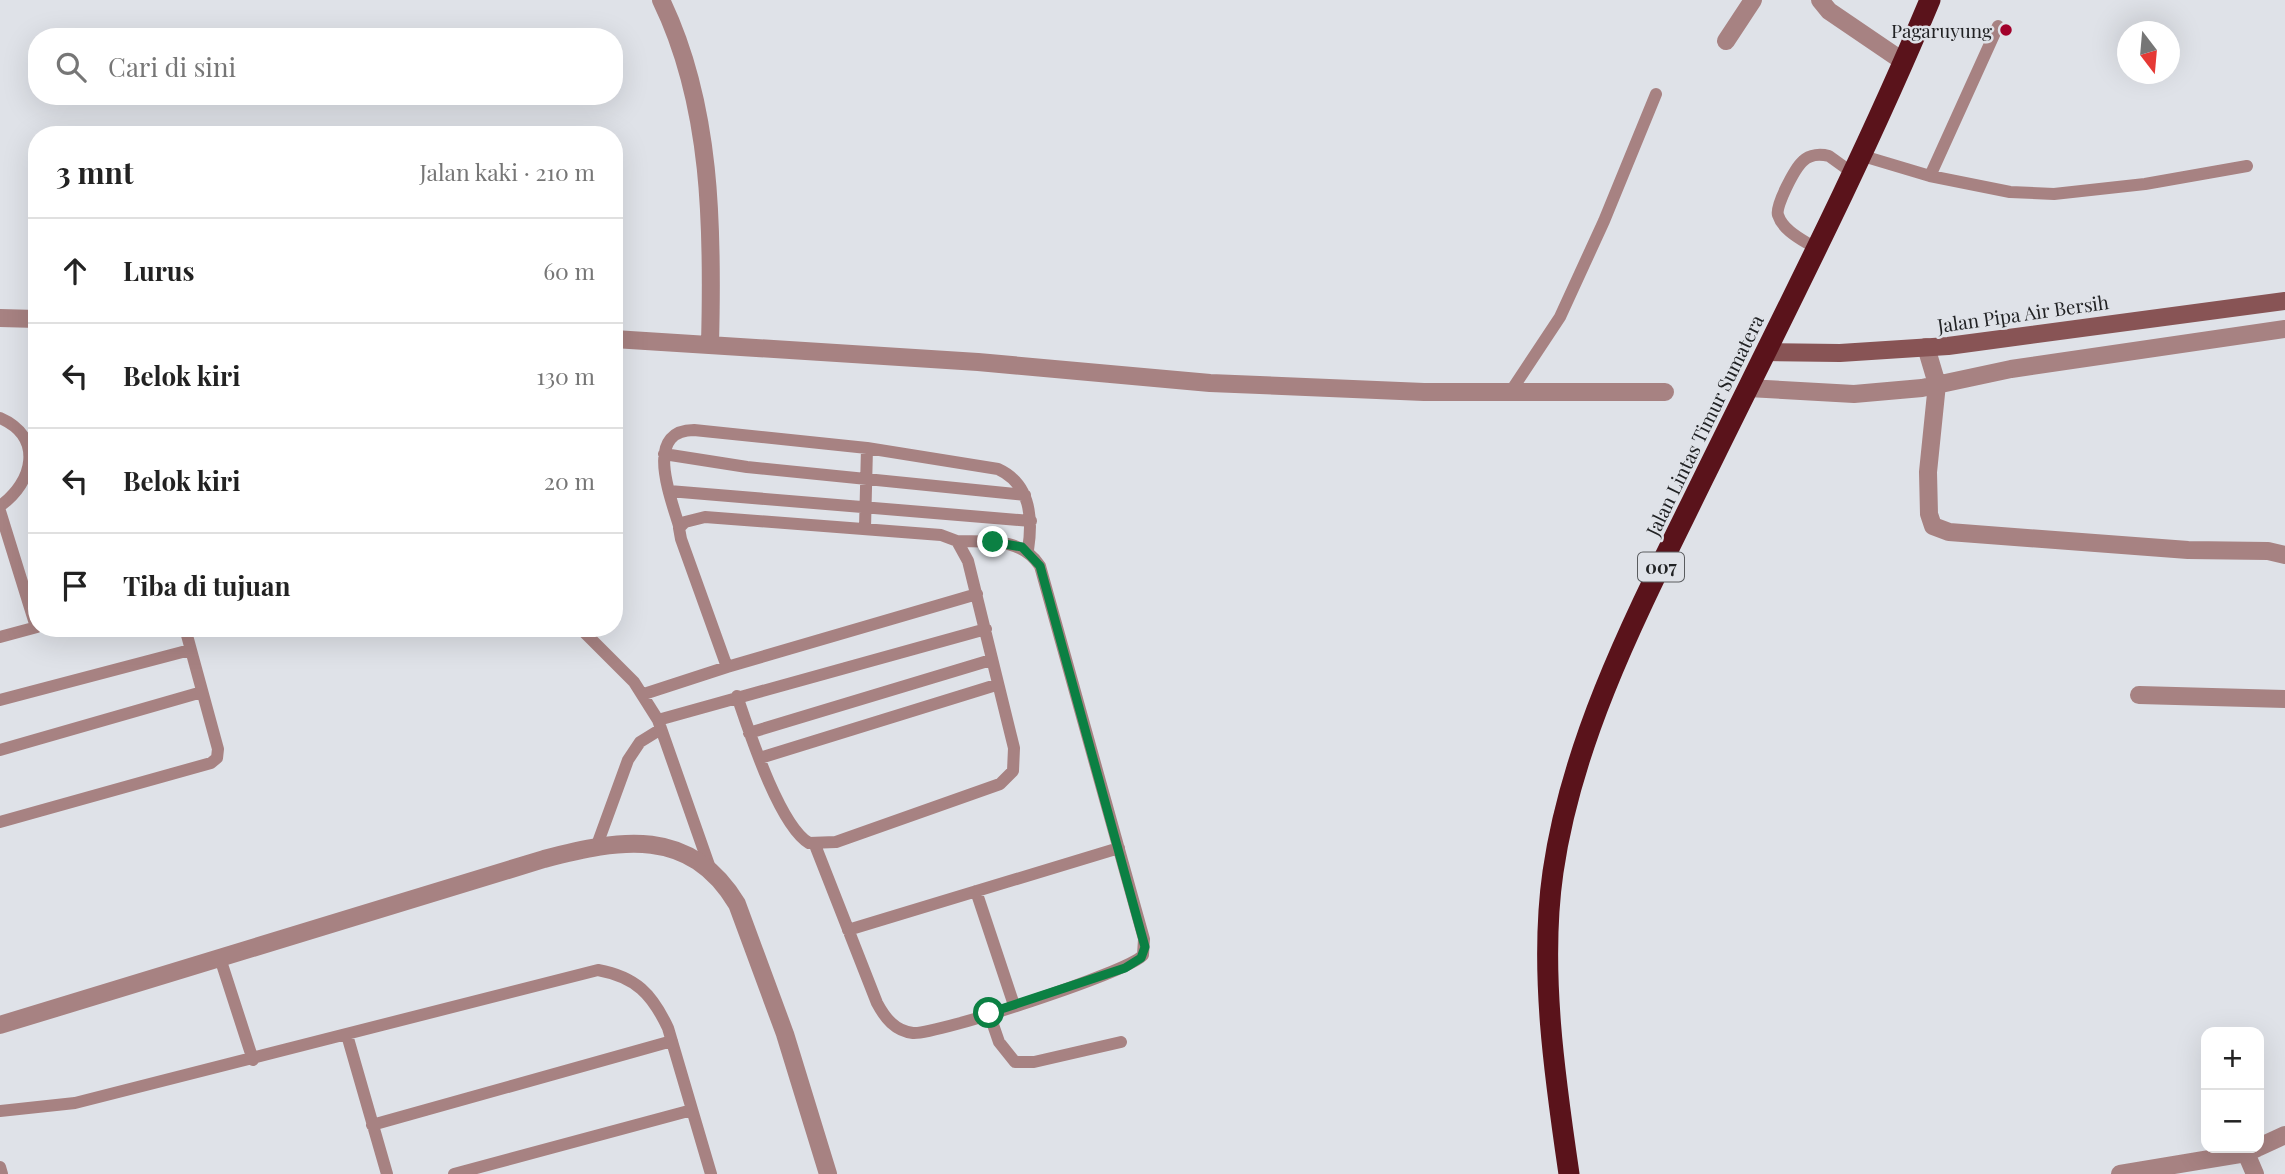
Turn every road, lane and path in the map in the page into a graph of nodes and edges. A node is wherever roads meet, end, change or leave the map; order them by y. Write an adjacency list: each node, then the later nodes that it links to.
1 (660, 0): 18 (street)
2 (1753, 0): 6 (street)
3 (1821, 0): 7 (street)
4 (1930, 0): 7 (highway, Jalan Lintas Timur Sumatera / 007)
5 (1998, 26): 11 (lane)
6 (1726, 41)
7 (1904, 62): 9 (highway, Jalan Lintas Timur Sumatera / 007)
8 (1656, 94): 23 (lane)
9 (1859, 165): 11 (lane); 12 (highway, Jalan Lintas Timur Sumatera / 007); 12 (lane)
10 (2247, 166): 11 (lane)
11 (1930, 176)
12 (1815, 248): 20 (highway, Jalan Lintas Timur Sumatera / 007)
13 (2285, 301): 19 (street, Jalan Pipa Air Bersih)
14 (0, 318): 15 (street)
15 (28, 319)
16 (2285, 329): 21 (street)
17 (623, 339): 18 (street)
18 (710, 344): 23 (street)
19 (1926, 347): 20 (street, Jalan Pipa Air Bersih); 21 (street)
20 (1765, 352): 22 (highway, Jalan Lintas Timur Sumatera / 007)
21 (1937, 384): 22 (street); 41 (street)
22 (1748, 388): 91 (highway, Jalan Lintas Timur Sumatera / 007)
23 (1511, 391): 24 (street)
24 (1665, 392)
25 (0, 418): 27 (lane)
26 (867, 448): 28 (lane); 30 (lane); 32 (lane)
27 (28, 450)
28 (664, 454): 30 (lane); 31 (lane)
29 (28, 475): 33 (lane)
30 (866, 479): 32 (lane); 34 (lane)
31 (669, 491): 34 (lane); 37 (lane)
32 (1025, 495): 36 (lane)
33 (0, 506)
34 (866, 506): 36 (lane); 38 (lane)
35 (0, 512): 43 (lane)
36 (1031, 521): 40 (lane)
37 (680, 526): 38 (lane); 51 (lane)
38 (865, 528): 39 (lane)
39 (957, 541): 40 (lane); 42 (lane)
40 (1028, 550): 66 (lane)
41 (2285, 555)
42 (977, 594): 45 (lane); 51 (lane)
43 (28, 601)
44 (28, 629): 46 (lane)
45 (986, 629): 50 (lane); 56 (lane)
46 (0, 637)
47 (188, 637): 49 (lane)
48 (589, 637): 54 (lane)
49 (190, 650): 53 (lane); 58 (lane)
50 (990, 660): 52 (lane); 60 (lane)
51 (727, 667): 54 (lane)
52 (996, 685): 62 (lane); 65 (lane)
53 (202, 692): 61 (lane); 63 (lane)
54 (643, 694): 59 (lane)
55 (2138, 695): 57 (street)
56 (737, 696): 59 (lane); 60 (lane)
57 (2285, 699)
58 (0, 700)
59 (659, 724): 64 (lane); 67 (lane)
60 (749, 733): 62 (lane)
61 (0, 750)
62 (760, 758): 65 (lane)
63 (0, 822)
64 (597, 845): 67 (street); 70 (street)
65 (815, 845): 69 (lane)
66 (1119, 848): 68 (lane); 71 (lane)
67 (710, 868): 90 (street)
68 (976, 891): 69 (lane); 71 (lane)
69 (848, 930): 72 (lane)
70 (220, 958): 73 (street); 77 (lane)
71 (1014, 1005): 72 (lane)
72 (989, 1013): 76 (lane)
73 (0, 1025)
74 (347, 1035): 75 (lane); 77 (lane); 80 (lane)
75 (672, 1041): 78 (lane); 80 (lane)
76 (1121, 1042)
77 (253, 1060): 79 (lane)
78 (692, 1110): 88 (lane); 89 (lane)
79 (0, 1111)
80 (372, 1125): 87 (lane)
81 (2285, 1135): 82 (street)
82 (2264, 1144)
83 (2233, 1153): 92 (street)
84 (2254, 1153): 93 (street)
85 (0, 1167): 86 (lane)
86 (2, 1174)
87 (387, 1174)
88 (454, 1174)
89 (710, 1174)
90 (828, 1174)
91 (1569, 1174)
92 (2120, 1174)
93 (2255, 1174)

